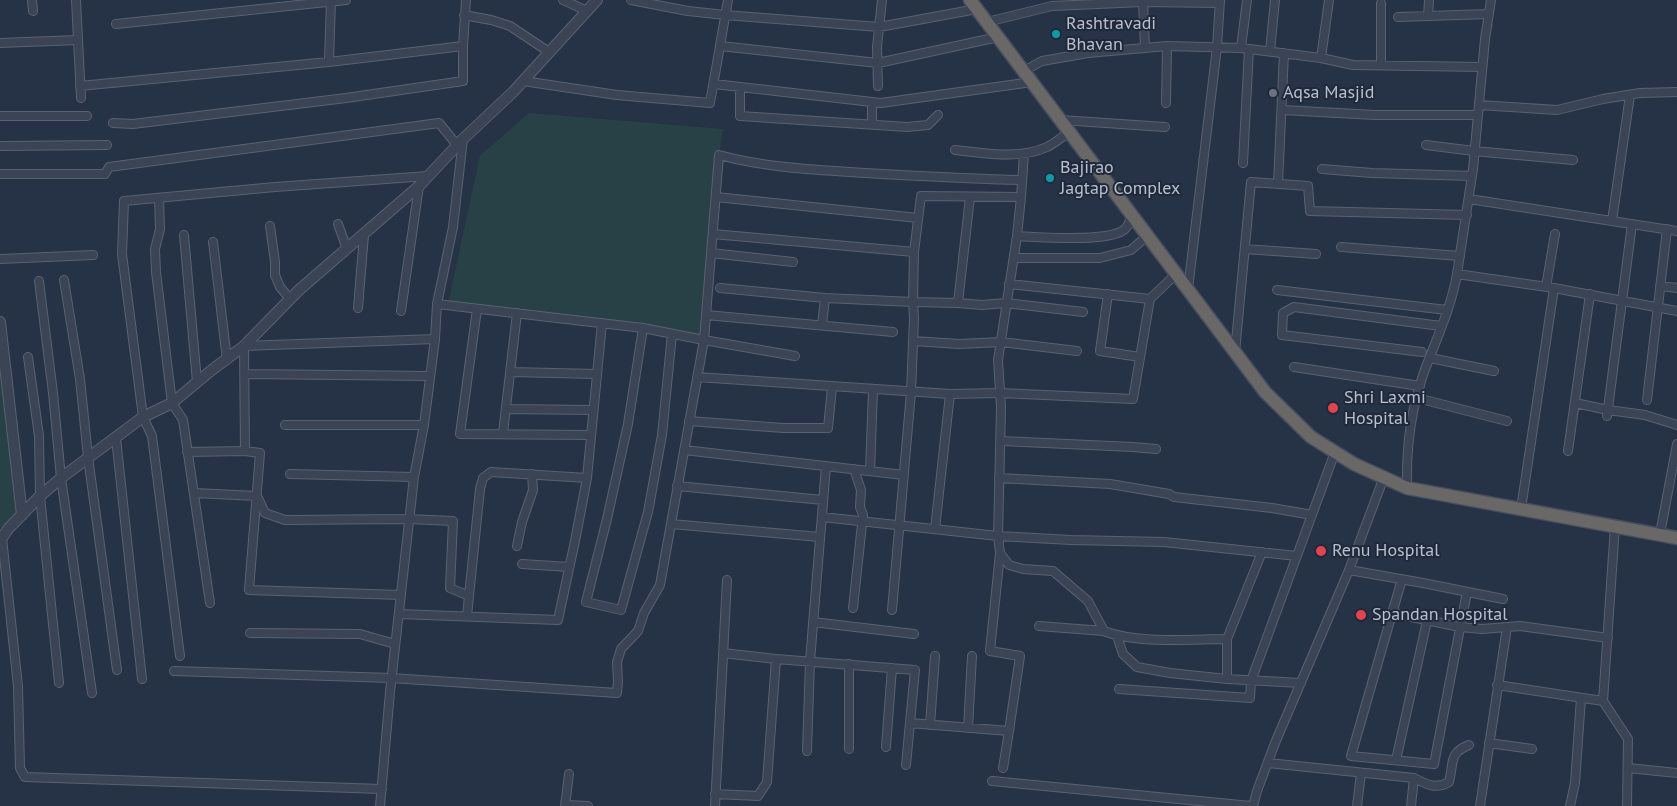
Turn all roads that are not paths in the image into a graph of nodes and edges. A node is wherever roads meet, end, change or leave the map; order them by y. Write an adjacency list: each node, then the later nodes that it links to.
1 (32, 0): 20 (street)
2 (76, 0): 31 (street)
3 (346, 0): 15 (street)
4 (466, 0): 24 (street)
5 (564, 0): 21 (street)
6 (597, 0): 21 (street)
7 (631, 0): 23 (street)
8 (728, 0): 23 (street)
9 (882, 0): 29 (street)
10 (1247, 0): 38 (street)
11 (1276, 0): 40 (street)
12 (1329, 0): 42 (street)
13 (1429, 0): 25 (street)
14 (1491, 0): 22 (street)
15 (331, 1): 28 (street); 43 (street)
16 (1220, 1): 17 (street); 36 (street)
17 (1143, 2): 27 (street); 37 (street)
18 (1380, 3): 45 (street)
19 (974, 5): 27 (highway); 29 (street)
20 (33, 11)
21 (587, 11): 39 (street)
22 (1489, 14): 25 (street); 46 (street)
23 (725, 15): 29 (street); 34 (street)
24 (464, 16): 33 (street); 39 (street)
25 (1428, 16): 26 (street)
26 (1398, 17)
27 (988, 22): 30 (highway)
28 (116, 24)
29 (879, 27): 44 (street)
30 (998, 37): 44 (street); 47 (highway)
31 (78, 40): 32 (street); 51 (street)
32 (0, 43)
33 (463, 46): 43 (street); 66 (street)
34 (720, 46): 44 (street); 50 (street)
35 (1167, 46): 36 (street); 37 (street); 58 (street)
36 (1217, 46): 38 (street); 127 (street)
37 (1145, 48): 47 (street)
38 (1245, 48): 40 (street); 78 (street)
39 (549, 52): 48 (street)
40 (1270, 52): 41 (street)
41 (1284, 53): 42 (street); 60 (street)
42 (1321, 58): 45 (street)
43 (329, 62): 51 (street)
44 (878, 63): 52 (street)
45 (1381, 65): 46 (street)
46 (1482, 67): 59 (street)
47 (1024, 71): 49 (highway)
48 (523, 81): 50 (street); 70 (street)
49 (1032, 82): 57 (street); 65 (highway)
50 (714, 84): 53 (street)
51 (80, 86): 56 (street)
52 (878, 86)
53 (740, 87): 57 (street); 67 (street)
54 (1677, 92): 55 (street)
55 (1630, 95): 59 (street); 94 (street)
56 (81, 98)
57 (872, 102): 67 (street)
58 (1166, 103)
59 (1479, 105): 61 (street)
60 (1282, 110): 61 (street); 84 (street)
61 (1478, 114): 75 (street)
62 (938, 115): 67 (street)
63 (0, 116): 64 (street)
64 (87, 116)
65 (1061, 120): 68 (street); 69 (highway)
66 (113, 123)
67 (872, 124)
68 (1165, 127)
69 (1069, 132): 76 (street); 92 (highway)
70 (460, 142): 80 (street); 81 (street); 138 (street)
71 (108, 145): 73 (street)
72 (1426, 145): 75 (street)
73 (0, 146)
74 (955, 150): 76 (street)
75 (1474, 151): 77 (street); 82 (street)
76 (1024, 154): 83 (street)
77 (1573, 160)
78 (1242, 163)
79 (1322, 169): 82 (street)
80 (0, 174)
81 (428, 176): 85 (street); 89 (street)
82 (1472, 176): 90 (street)
83 (1022, 180): 86 (street); 88 (street)
84 (1278, 184): 91 (street); 109 (street)
85 (419, 186): 103 (street); 143 (street)
86 (716, 197): 93 (street); 100 (street)
87 (970, 197): 88 (street); 93 (street); 136 (street)
88 (1021, 197): 104 (street)
89 (159, 198): 184 (street); 189 (street)
90 (1469, 199): 91 (street); 94 (street)
91 (1467, 215): 114 (street)
92 (1132, 216): 104 (street); 105 (highway)
93 (918, 218): 110 (street)
94 (1612, 221): 96 (street)
95 (338, 224): 108 (street)
96 (1632, 224): 98 (street); 134 (street)
97 (270, 226): 132 (street)
98 (1667, 229): 99 (street); 123 (street)
99 (1677, 231)
100 (713, 234): 110 (street); 111 (street)
101 (1555, 234): 124 (street)
102 (184, 235): 175 (street)
103 (364, 235): 108 (street); 139 (street)
104 (1017, 236): 115 (street)
105 (1147, 236): 115 (street); 118 (highway)
106 (213, 242): 167 (street)
107 (1341, 247): 114 (street)
108 (347, 249): 132 (street)
109 (1245, 249): 112 (street); 162 (street)
110 (914, 252): 135 (street)
111 (712, 253): 117 (street); 147 (street)
112 (1316, 254)
113 (92, 255): 116 (street)
114 (1460, 256): 119 (street)
115 (1014, 258): 122 (street)
116 (0, 259)
117 (793, 262)
118 (1176, 274): 127 (highway); 133 (street)
119 (1457, 274): 124 (street); 142 (street)
120 (64, 280): 206 (street)
121 (39, 282): 215 (street)
122 (1009, 284): 129 (street); 137 (street)
123 (1660, 286): 126 (street); 140 (street)
124 (1550, 287): 130 (street); 224 (street)
125 (720, 288): 131 (street)
126 (1677, 288)
127 (1188, 290): 162 (highway)
128 (1277, 290): 142 (street)
129 (1108, 294): 133 (street); 165 (street)
130 (1590, 294): 134 (street); 185 (street)
131 (825, 298): 135 (street); 150 (street)
132 (290, 299): 159 (street)
133 (1150, 299): 165 (street)
134 (1622, 300): 140 (street); 188 (street)
135 (913, 302): 136 (street); 157 (street)
136 (958, 303): 137 (street)
137 (1006, 303): 145 (street); 158 (street)
138 (437, 304): 141 (street); 155 (street)
139 (358, 308)
140 (1658, 308): 144 (street); 183 (street)
141 (477, 309): 146 (street); 195 (street)
142 (1447, 310): 151 (street)
143 (401, 311)
144 (1677, 311)
145 (1083, 312)
146 (517, 313): 149 (street); 170 (street)
147 (706, 315): 150 (street); 156 (street)
148 (0, 322): 225 (street)
149 (602, 323): 152 (street); 172 (street)
150 (822, 325): 153 (street)
151 (1441, 326): 161 (street); 166 (street)
152 (643, 328): 154 (street); 154 (street)
153 (893, 332)
154 (672, 334): 156 (street)
155 (435, 339): 159 (street); 173 (street)
156 (704, 340): 163 (street); 174 (street)
157 (913, 341): 158 (street); 179 (street)
158 (1001, 342): 160 (street); 180 (street)
159 (244, 346): 167 (street); 171 (street)
160 (1077, 351)
161 (1422, 352)
162 (1235, 353): 205 (highway)
163 (795, 356)
164 (28, 357): 221 (street)
165 (1140, 357): 180 (street)
166 (1430, 358): 169 (street); 176 (street)
167 (227, 360): 175 (street)
168 (1294, 368): 176 (street)
169 (1494, 371)
170 (511, 372): 172 (street); 186 (street)
171 (245, 374): 173 (street); 202 (street)
172 (596, 374): 187 (street)
173 (430, 376): 193 (street)
174 (697, 377): 177 (street); 190 (street)
175 (197, 382): 184 (street)
176 (1420, 386): 182 (street)
177 (832, 387): 178 (street); 190 (street)
178 (873, 390): 179 (street); 209 (street)
179 (911, 392): 181 (street); 212 (street)
180 (1000, 393): 181 (street); 198 (street)
181 (950, 394): 233 (street)
182 (1417, 398): 191 (street); 219 (street)
183 (1647, 400)
184 (172, 403): 189 (street); 204 (street)
185 (1575, 403): 188 (street); 203 (street)
186 (507, 409): 187 (street); 195 (street)
187 (593, 410): 196 (street)
188 (1608, 413): 194 (street)
189 (143, 417): 197 (street); 271 (street)
190 (689, 421): 200 (street)
191 (1507, 421)
192 (285, 425): 193 (street)
193 (424, 425): 213 (street)
194 (1677, 425)
195 (504, 434): 196 (street)
196 (591, 435): 216 (street)
197 (116, 438): 206 (street); 281 (street)
198 (1000, 441): 201 (street); 217 (street)
199 (1677, 444): 234 (street)
200 (684, 450): 207 (street); 218 (street)
201 (1156, 450)
202 (245, 451): 204 (street); 222 (street)
203 (1568, 451)
204 (187, 452): 220 (street)
205 (1335, 452): 214 (highway); 226 (street)
206 (88, 457): 215 (street); 278 (street)
207 (826, 466): 208 (street); 223 (street)
208 (854, 469): 209 (street); 229 (street)
209 (870, 471): 212 (street)
210 (290, 474): 213 (street)
211 (532, 474): 216 (street); 239 (street); 250 (street)
212 (904, 475): 231 (street)
213 (414, 477): 228 (street)
214 (1384, 477): 219 (highway); 245 (street)
215 (61, 478): 221 (street); 288 (street)
216 (586, 478): 244 (street)
217 (999, 478): 226 (street); 235 (street)
218 (677, 486): 223 (street); 230 (street)
219 (1407, 488): 224 (highway)
220 (194, 493): 222 (street); 252 (street)
221 (40, 496): 225 (street); 284 (street)
222 (257, 496): 228 (street); 249 (street)
223 (823, 500): 227 (street)
224 (1521, 509): 232 (highway)
225 (22, 514): 238 (street)
226 (1312, 515): 242 (street)
227 (822, 517): 229 (street); 236 (street)
228 (409, 519): 249 (street); 250 (street)
229 (862, 522): 231 (street); 253 (street)
230 (671, 524): 236 (street); 280 (street)
231 (899, 526): 233 (street); 254 (street)
232 (1616, 526): 234 (highway); 267 (street)
233 (935, 529): 235 (street)
234 (1660, 534): 237 (highway)
235 (998, 536): 240 (street); 241 (street)
236 (820, 537): 259 (street)
237 (1677, 538)
238 (1, 540): 311 (street)
239 (517, 546)
240 (1262, 552): 242 (street); 268 (street)
241 (1000, 553): 263 (street); 294 (street)
242 (1297, 556): 283 (street)
243 (522, 564): 244 (street)
244 (569, 567): 257 (street)
245 (1349, 570): 246 (street); 285 (street)
246 (1402, 579): 248 (street); 255 (street)
247 (728, 580): 270 (street)
248 (1467, 592): 251 (street); 261 (street)
249 (401, 595): 256 (street)
250 (469, 596): 257 (street)
251 (1503, 599)
252 (210, 603)
253 (853, 608)
254 (892, 610)
255 (1392, 613): 258 (street); 301 (street)
256 (399, 614): 257 (street); 269 (street)
257 (467, 616)
258 (1427, 621): 261 (street); 301 (street)
259 (813, 622): 265 (street); 275 (street)
260 (1039, 626): 263 (street)
261 (1460, 627): 262 (street); 301 (street)
262 (1507, 627): 267 (street); 286 (street)
263 (1104, 631): 266 (street)
264 (250, 633): 269 (street)
265 (914, 634)
266 (1117, 636): 268 (street); 282 (street)
267 (1608, 638): 290 (street)
268 (1227, 639): 282 (street)
269 (395, 644): 280 (street)
270 (723, 653): 274 (street); 312 (street)
271 (180, 656)
272 (935, 656): 292 (street)
273 (972, 656): 293 (street)
274 (776, 659): 275 (street); 312 (street)
275 (810, 661): 276 (street); 300 (street)
276 (849, 664): 277 (street); 299 (street)
277 (892, 668): 291 (street); 297 (street)
278 (117, 670)
279 (174, 671): 280 (street)
280 (391, 678): 311 (street)
281 (142, 679)
282 (1227, 679): 283 (street)
283 (1251, 681): 285 (street); 287 (street)
284 (59, 684)
285 (1301, 684): 302 (street)
286 (1497, 685): 289 (street); 295 (street)
287 (1119, 689)
288 (92, 693)
289 (1581, 698): 290 (street); 321 (street)
290 (1603, 701): 305 (street)
291 (910, 723): 292 (street); 303 (street)
292 (930, 725): 293 (street)
293 (968, 728): 294 (street)
294 (1009, 731): 304 (street)
295 (1489, 743): 298 (street); 320 (street)
296 (1469, 745): 309 (street)
297 (886, 746)
298 (1532, 749)
299 (849, 750)
300 (807, 751)
301 (1396, 760)
302 (1268, 763): 306 (street); 317 (street)
303 (906, 765)
304 (1003, 768)
305 (1628, 768): 307 (street); 322 (street)
306 (1361, 773): 309 (street); 318 (street)
307 (1677, 773)
308 (569, 774): 313 (street)
309 (1414, 778): 319 (street)
310 (992, 781): 317 (street)
311 (382, 789): 314 (street)
312 (715, 794): 316 (street)
313 (566, 805): 315 (street)
314 (380, 806)
315 (588, 806)
316 (714, 806)
317 (1252, 806)
318 (1357, 806)
319 (1411, 806)
320 (1480, 806)
321 (1570, 806)
322 (1627, 806)

